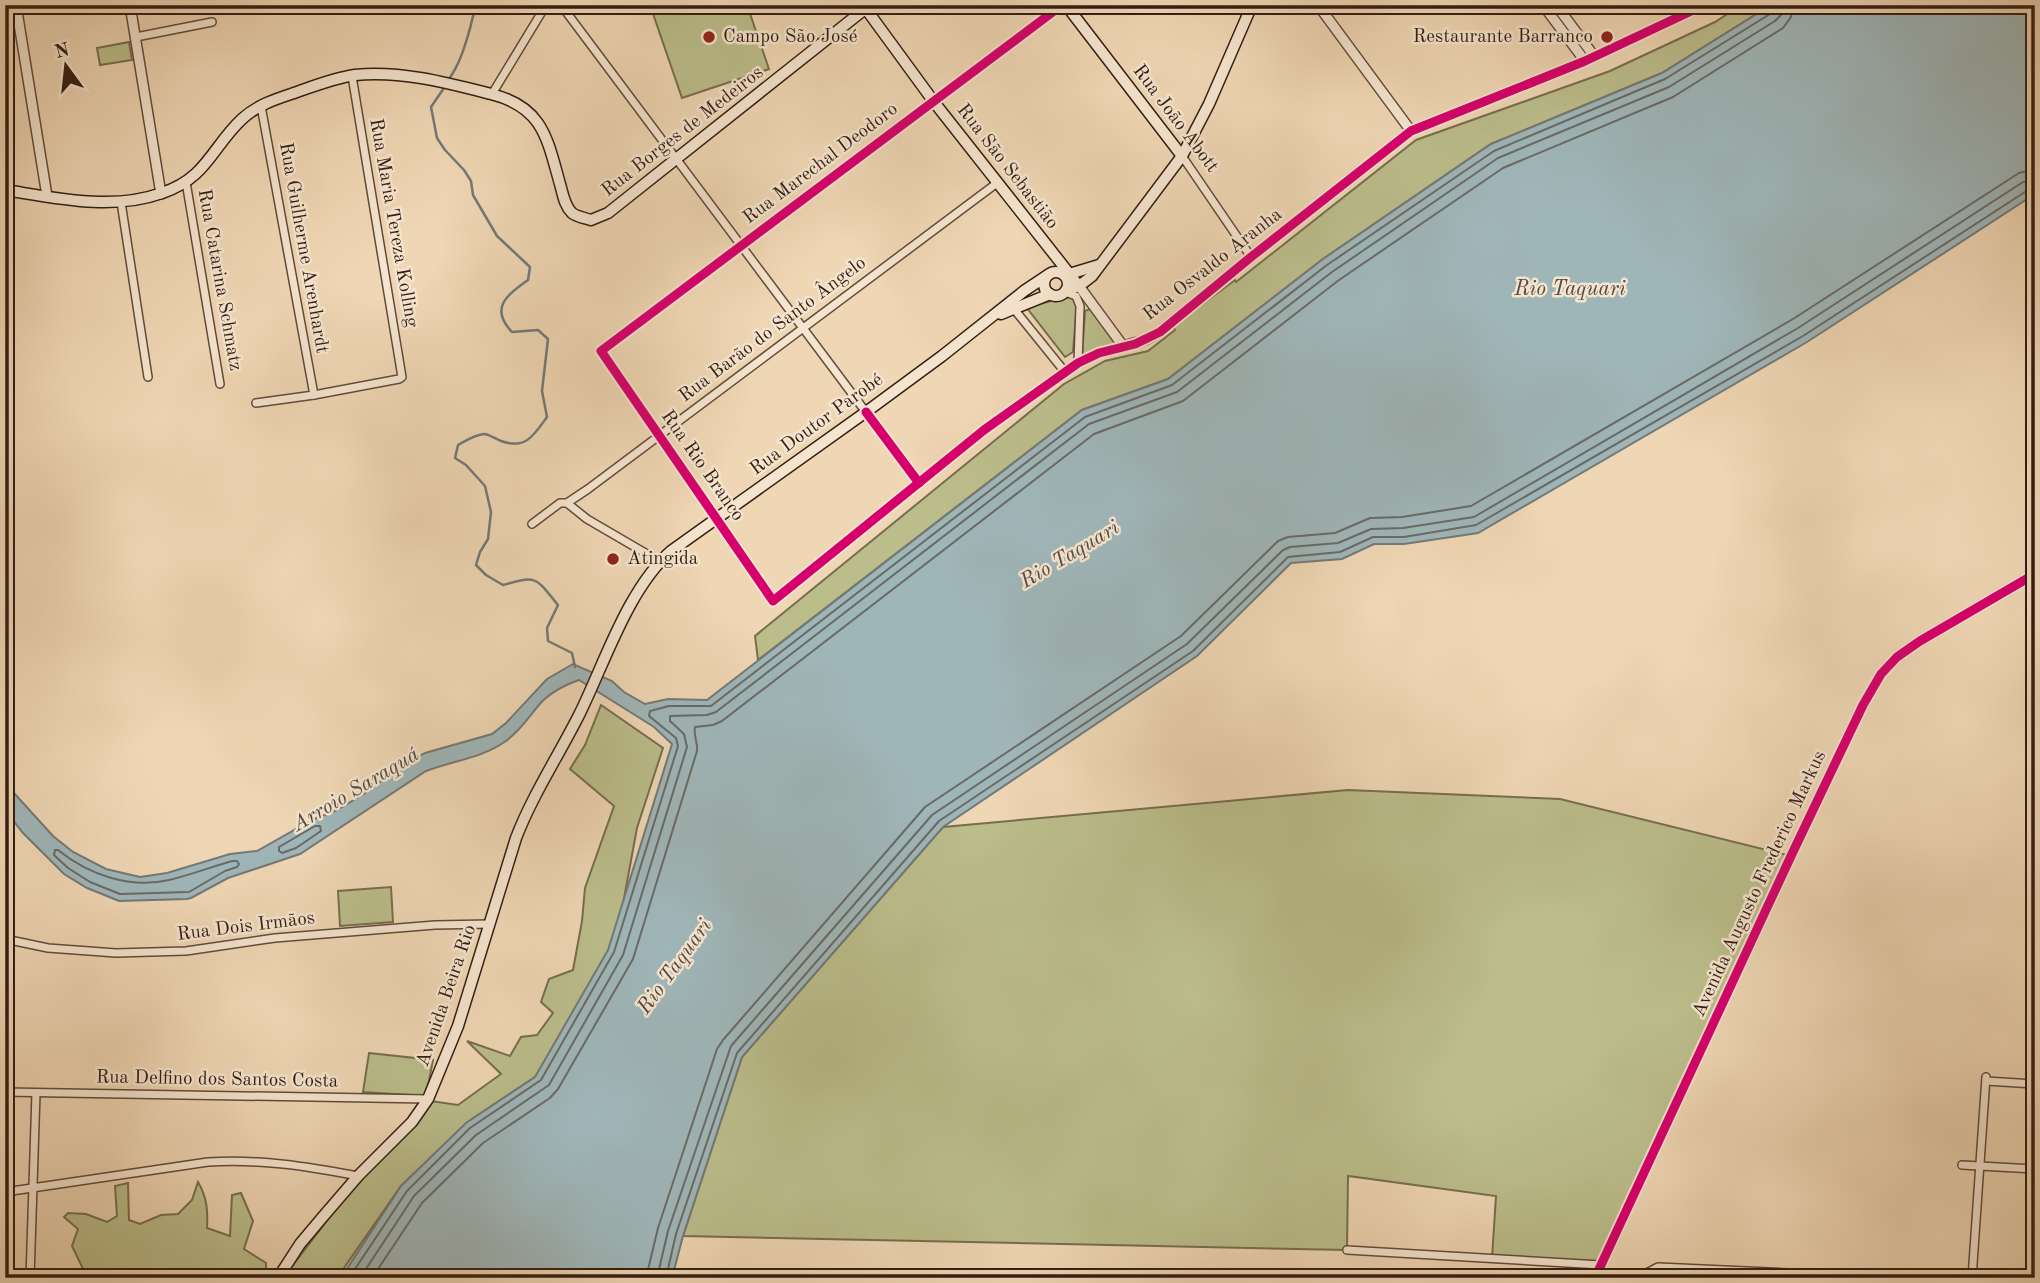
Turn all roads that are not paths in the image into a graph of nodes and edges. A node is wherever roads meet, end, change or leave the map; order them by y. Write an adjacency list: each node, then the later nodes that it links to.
1 (16, 5): 26 (street)
2 (130, 5): 13 (street)
3 (546, 5): 16 (street)
4 (561, 5): 21 (street)
5 (1064, 5): 17 (street, Rua Marechal Deodoro); 20 (main road, Rua João Abott)
6 (1252, 5): 20 (main road)
7 (1318, 5): 19 (street)
8 (1542, 5): 11 (street)
9 (867, 6): 17 (main road, Rua São Sebastião); 21 (main road, Rua Borges de Medeiros)
10 (1703, 6): 14 (street, Rua Osvaldo Aranha)
11 (1554, 9): 14 (street)
12 (212, 23): 13 (street)
13 (136, 37): 25 (street)
14 (1590, 58): 19 (street, Rua Osvaldo Aranha)
15 (352, 76): 16 (main road, Rua Borges de Medeiros); 18 (main road, Rua Borges de Medeiros); 46 (street, Rua Maria Tereza Kolling)
16 (492, 94): 21 (main road, Rua Borges de Medeiros)
17 (933, 102): 23 (main road, Rua São Sebastião); 28 (street, Rua Marechal Deodoro)
18 (261, 106): 22 (main road); 46 (street, Rua Guilherme Arenhardt)
19 (1411, 131): 30 (street, Rua Osvaldo Aranha)
20 (1182, 156): 30 (street, Rua João Abott); 31 (main road)
21 (677, 160): 28 (street)
22 (186, 182): 25 (main road); 45 (street, Rua Catarina Schmatz)
23 (997, 183): 29 (main road, Rua São Sebastião); 39 (street, Rua Barão do Santo Ângelo)
24 (5, 190): 26 (main road)
25 (161, 194): 27 (main road)
26 (47, 196): 27 (main road)
27 (121, 202): 44 (street)
28 (741, 246): 39 (street); 41 (street, Rua Marechal Deodoro)
29 (1049, 248): 32 (main road, Rua São Sebastião); 33 (main road, Rua São Sebastião)
30 (1251, 257): 40 (street, Rua Osvaldo Aranha)
31 (1099, 265): 33 (main road); 34 (main road)
32 (1049, 274): 33 (main road); 36 (main road); 38 (main road, Rua Doutor Parobé)
33 (1067, 274): 34 (main road, Rua São Sebastião); 35 (main road)
34 (1079, 286): 35 (main road); 40 (street, Rua São Sebastião)
35 (1065, 291): 36 (main road); 42 (street)
36 (1050, 294): 37 (main road, Rua Doutor Parobé)
37 (1014, 309): 38 (main road, Rua Doutor Parobé); 43 (street)
38 (990, 318): 48 (main road, Rua Doutor Parobé)
39 (803, 327): 48 (street); 49 (street, Rua Barão do Santo Ângelo)
40 (1123, 346): 42 (street, Rua Osvaldo Aranha)
41 (601, 351): 49 (street, Rua Rio Branco)
42 (1078, 363): 43 (street, Rua Osvaldo Aranha)
43 (1065, 372): 50 (street, Rua Osvaldo Aranha)
44 (148, 377)
45 (220, 384)
46 (314, 395): 47 (street)
47 (257, 403)
48 (866, 412): 50 (street); 52 (main road, Rua Doutor Parobé)
49 (659, 435): 51 (street, Rua Barão do Santo Ângelo); 52 (street, Rua Rio Branco)
50 (919, 483): 56 (street, Rua Osvaldo Aranha)
51 (567, 503): 53 (street, Rua Barão do Santo Ângelo); 54 (street)
52 (718, 517): 54 (main road, Rua Doutor Parobé); 56 (street, Rua Rio Branco)
53 (533, 524)
54 (659, 561): 57 (main road, Rua Doutor Parobé)
55 (2035, 574): 71 (street, Avenida Augusto Frederico Markus)
56 (773, 601)
57 (601, 668): 58 (main road, Avenida Beira Rio)
58 (490, 924): 59 (street, Rua Dois Irmãos); 63 (main road, Avenida Beira Rio)
59 (5, 939)
60 (2035, 1084): 65 (street)
61 (5, 1093): 62 (street, Rua Delfino dos Santos Costa)
62 (36, 1093): 63 (street, Rua Delfino dos Santos Costa); 68 (street)
63 (428, 1099): 67 (main road, Avenida Beira Rio)
64 (1962, 1165): 65 (street)
65 (1981, 1166): 66 (street); 77 (street)
66 (2035, 1169)
67 (358, 1176): 68 (street); 74 (main road, Avenida Beira Rio)
68 (32, 1188): 69 (street); 73 (street)
69 (5, 1192)
70 (1347, 1250): 71 (street)
71 (1596, 1273)
72 (1777, 1275): 75 (street); 76 (street)
73 (30, 1278)
74 (278, 1278)
75 (1637, 1278)
76 (1897, 1278)
77 (1972, 1278)

